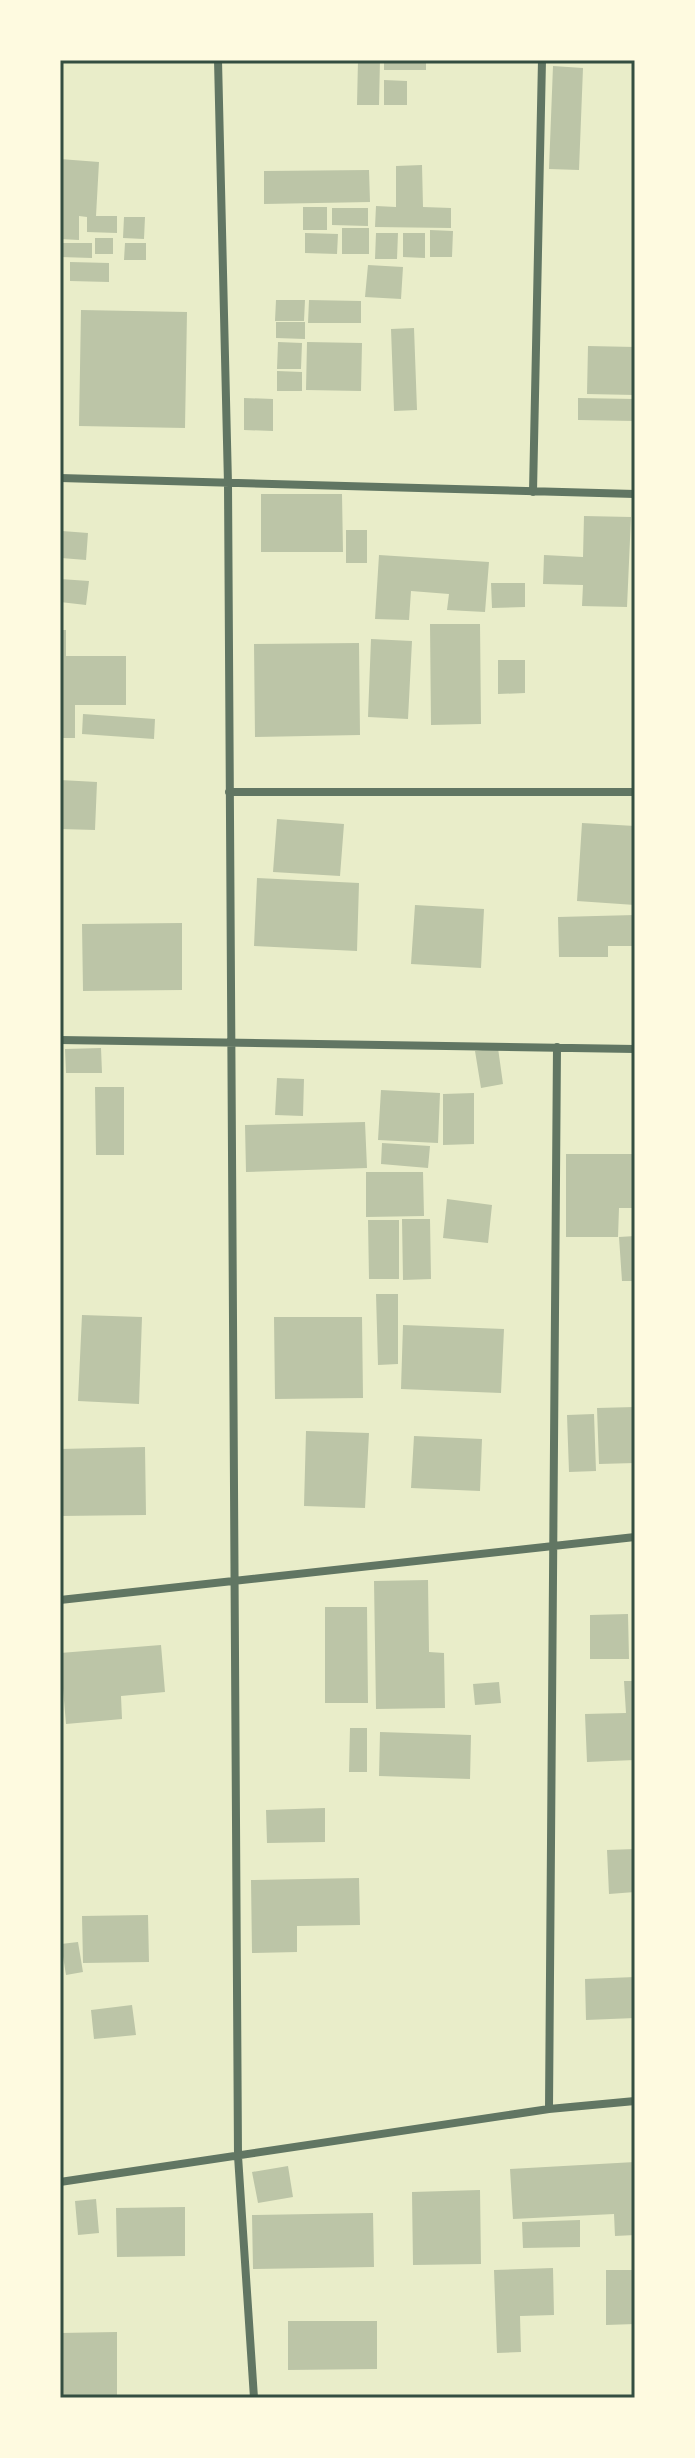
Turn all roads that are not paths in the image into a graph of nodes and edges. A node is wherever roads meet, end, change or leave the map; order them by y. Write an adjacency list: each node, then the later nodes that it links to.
1 (218, 60): 4 (street)
2 (542, 60): 5 (street)
3 (60, 478): 4 (street)
4 (228, 484): 5 (street); 7 (street)
5 (533, 492): 6 (street)
6 (635, 494)
7 (229, 792): 8 (street); 10 (street)
8 (635, 792)
9 (60, 1040): 10 (street)
10 (230, 1043): 11 (street); 15 (street)
11 (557, 1047): 12 (street); 14 (street)
12 (635, 1049)
13 (635, 1537): 14 (street)
14 (554, 1548): 15 (street); 18 (street)
15 (235, 1579): 16 (street); 19 (street)
16 (60, 1600)
17 (635, 2101): 18 (street)
18 (549, 2109): 19 (street)
19 (238, 2156): 20 (street); 21 (street)
20 (60, 2182)
21 (254, 2398)

